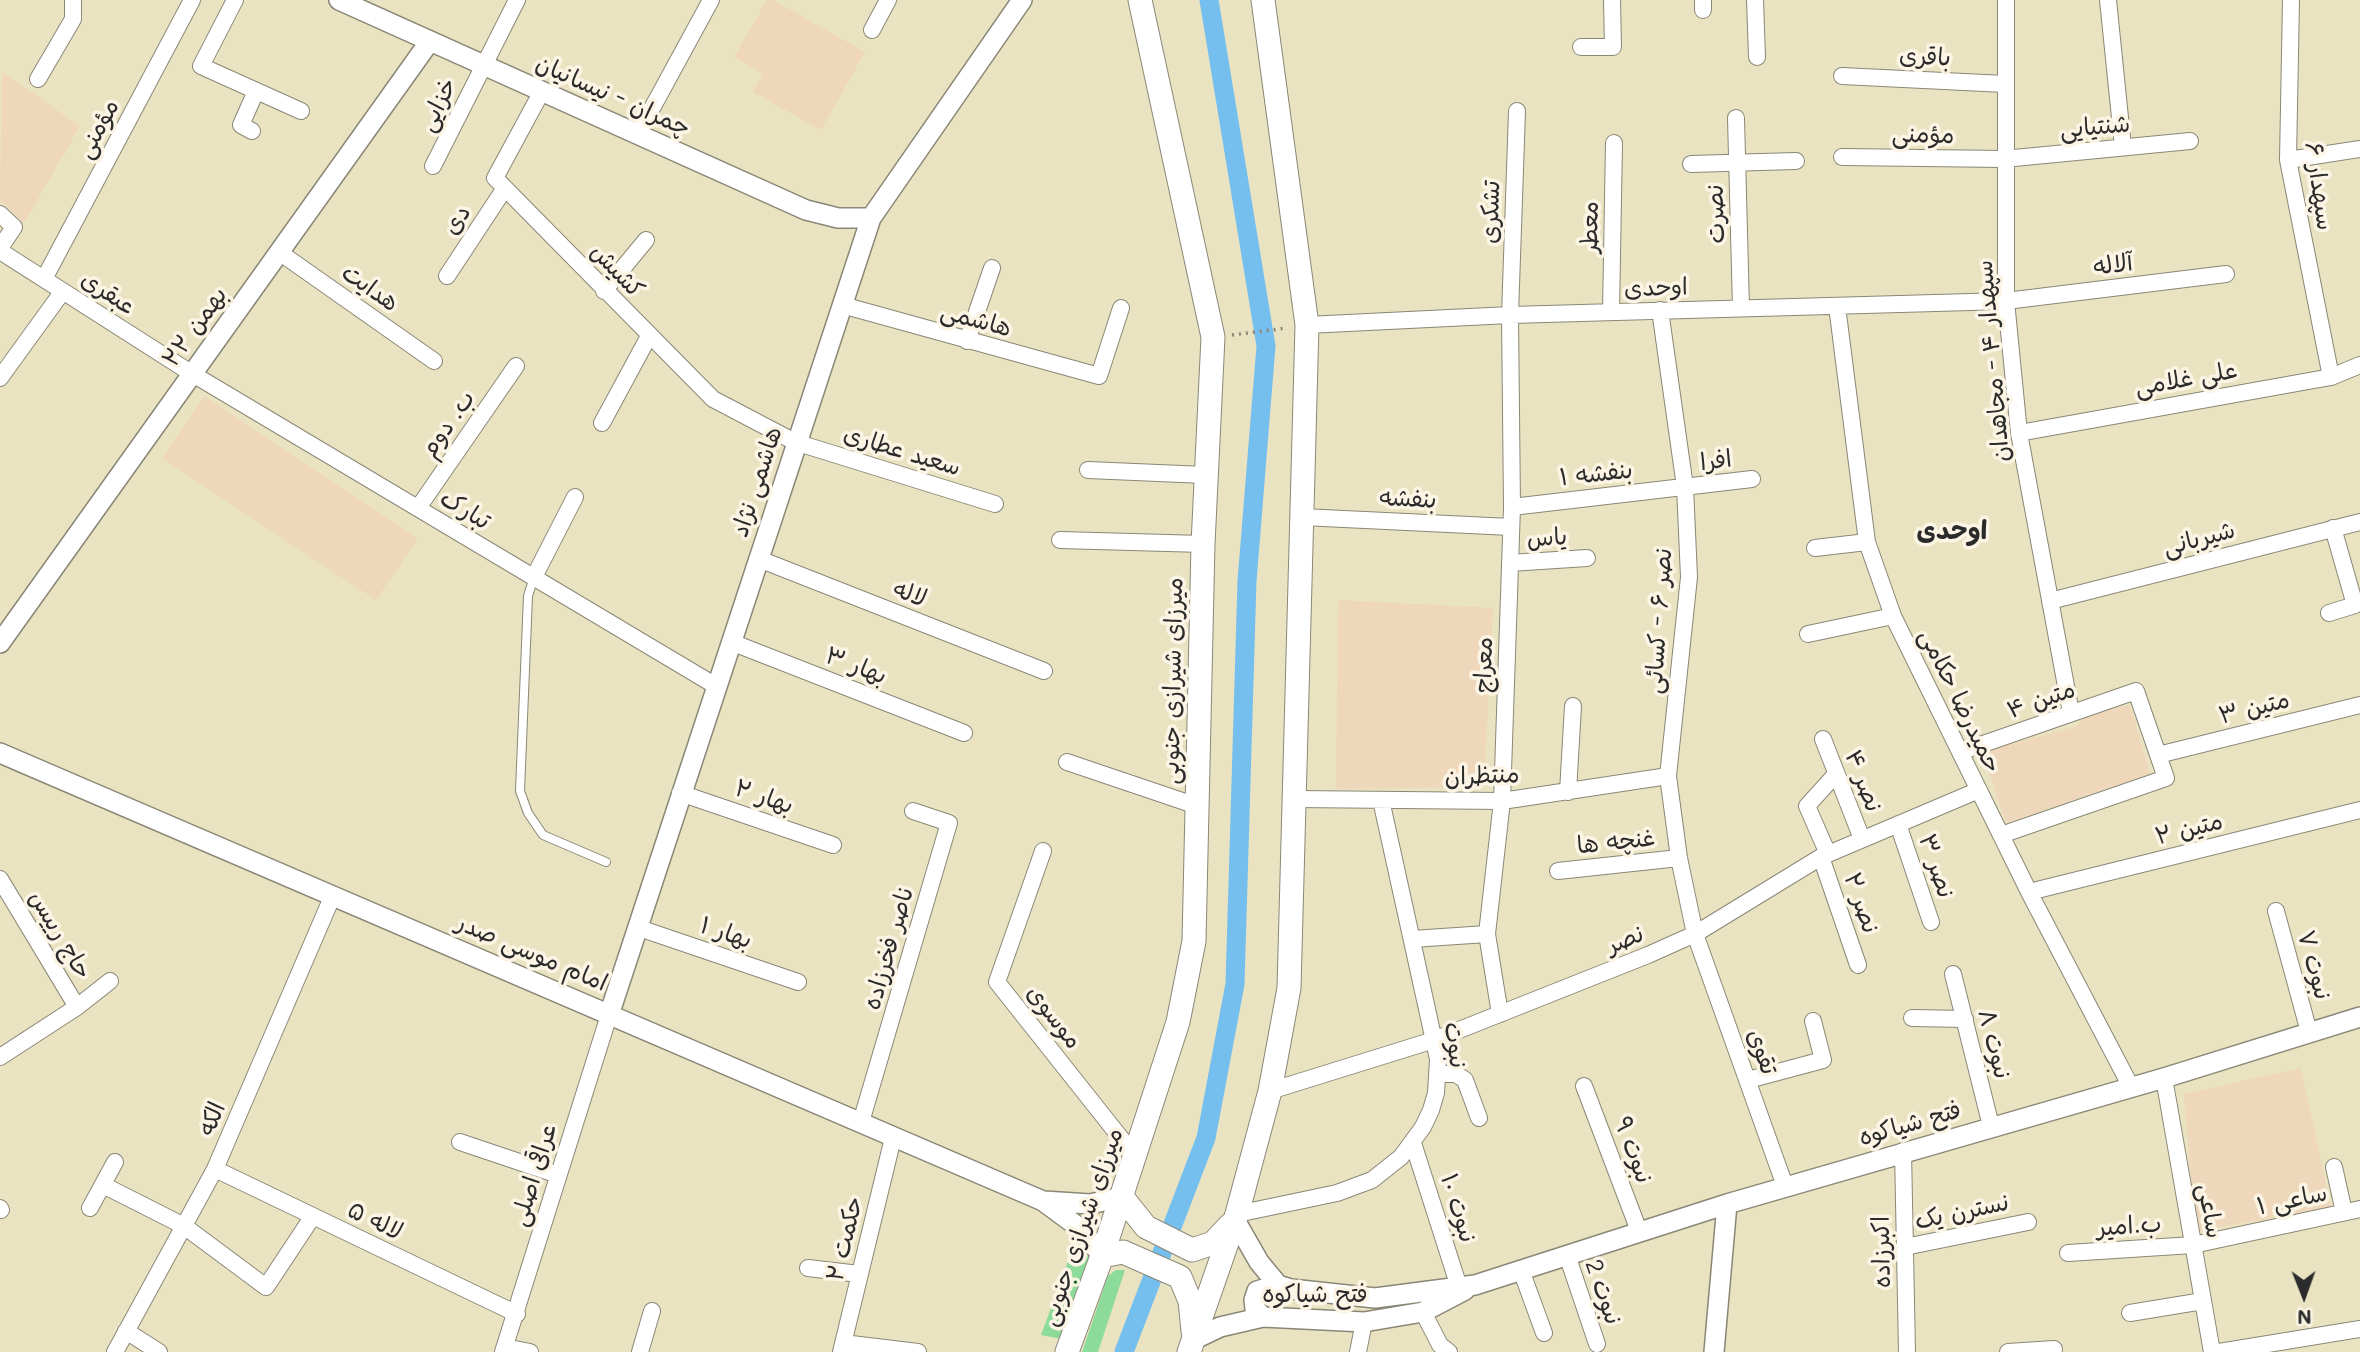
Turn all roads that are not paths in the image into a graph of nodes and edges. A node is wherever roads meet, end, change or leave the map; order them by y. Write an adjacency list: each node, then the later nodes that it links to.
1 (73, 0): 22 (street)
2 (192, 0): 51 (street, مؤمنی)
3 (236, 0): 24 (street)
4 (339, 0): 17 (street, چمران - نیسانیان)
5 (517, 0): 20 (street, خزایی)
6 (711, 0): 30 (street)
7 (888, 0): 16 (street)
8 (1022, 0): 44 (street, هاشمی نژاد)
9 (1263, 0): 62 (main road)
10 (1612, 0): 18 (street)
11 (1755, 0): 19 (street)
12 (2006, 0): 23 (street, سپهدار ۴ - مجاهدان)
13 (2108, 0): 33 (street)
14 (2291, 0): 37 (street, سپهدار ۶)
15 (1136, 3): 75 (main road, میرزای شیرازی جنوبی)
16 (872, 30)
17 (430, 41): 20 (street, چمران - نیسانیان); 47 (street, ۲۲ بهمن)
18 (1581, 47)
19 (1757, 57)
20 (483, 65): 25 (street, چمران - نیسانیان); 41 (street, خزایی)
21 (1842, 76): 23 (street, باقری)
22 (38, 79)
23 (2005, 84): 36 (street, سپهدار ۴ - مجاهدان)
24 (256, 91): 26 (street); 29 (street)
25 (542, 92): 30 (street, چمران - نیسانیان); 42 (street)
26 (301, 111)
27 (1517, 111): 61 (street, تشکری)
28 (1737, 118): 39 (street, نصرت)
29 (252, 131)
30 (638, 134): 44 (street, چمران - نیسانیان)
31 (2190, 141): 33 (street, شنتیایی)
32 (1614, 143): 60 (street, معطر)
33 (2123, 147): 36 (street, شنتیایی)
34 (2360, 149): 37 (street)
35 (1842, 157): 36 (street, مؤمنی)
36 (2004, 159): 54 (street, سپهدار ۴ - مجاهدان)
37 (2288, 160): 69 (street, سپهدار ۶)
38 (1796, 161): 39 (street)
39 (1737, 163): 40 (street); 58 (street, نصرت)
40 (1691, 164)
41 (433, 166)
42 (505, 188): 50 (street, دی); 52 (street, کشیش)
43 (0, 214): 46 (street)
44 (872, 218): 55 (street, هاشمی نژاد)
45 (646, 240): 52 (street)
46 (0, 249): 51 (street, عبقری)
47 (279, 252): 65 (street, هدایت); 68 (street, ۲۲ بهمن)
48 (992, 268): 64 (street)
49 (2226, 274): 54 (street, آلاله)
50 (447, 276)
51 (44, 279): 53 (street, عبقری)
52 (604, 290): 63 (street, کشیش)
53 (62, 291): 68 (street, عبقری); 70 (street)
54 (2006, 301): 56 (street, اوحدی); 72 (street, سپهدار ۴ - مجاهدان)
55 (842, 305): 64 (street, هاشمی); 73 (street, هاشمی نژاد)
56 (1837, 306): 58 (street, اوحدی); 87 (street, حمیدرضا حکامی)
57 (1121, 308): 64 (street, هاشمی)
58 (1741, 308): 59 (street, اوحدی)
59 (1660, 310): 60 (street, اوحدی); 77 (street, نصر ۶ - کسائی)
60 (1611, 312): 61 (street, اوحدی)
61 (1510, 315): 62 (street, اوحدی); 80 (street, معراج)
62 (1307, 325): 82 (main road)
63 (649, 336): 71 (street); 73 (street, کشیش)
64 (967, 341)
65 (435, 362)
66 (2360, 365): 69 (street, علی غلامی)
67 (516, 366): 81 (street, ب. دوم)
68 (191, 373): 81 (street, تبارک); 99 (street, ۲۲ بهمن)
69 (2331, 377): 72 (street, علی غلامی)
70 (0, 378)
71 (602, 423)
72 (2019, 433): 94 (street, سپهدار ۴ - مجاهدان)
73 (795, 442): 79 (street, سعید عطاری); 91 (street, هاشمی نژاد)
74 (1088, 470): 75 (street)
75 (1205, 475): 88 (main road, میرزای شیرازی جنوبی)
76 (1752, 479): 77 (street, افرا)
77 (1685, 487): 80 (street, بنفشه ۱); 112 (street, نصر ۶ - کسائی)
78 (575, 497): 93 (street)
79 (995, 504)
80 (1512, 507): 84 (street, معراج)
81 (418, 508): 93 (street, تبارک)
82 (1302, 517): 84 (street, بنفشه); 116 (main road)
83 (2360, 522): 85 (street, شیربانی)
84 (1511, 527): 92 (street, معراج)
85 (2333, 528): 94 (street, شیربانی); 95 (street)
86 (1060, 540): 88 (street)
87 (1867, 542): 89 (street); 96 (street, حمیدرضا حکامی)
88 (1203, 544): 119 (main road, میرزای شیرازی جنوبی)
89 (1815, 548)
90 (1587, 558): 92 (street, یاس)
91 (759, 559): 98 (street, هاشمی نژاد); 100 (street, لاله)
92 (1510, 563): 118 (street, معراج)
93 (534, 577): 101 (street, تبارک); 129 (lane)
94 (2050, 601): 104 (street, سپهدار ۴ - مجاهدان)
95 (2329, 613)
96 (1893, 616): 97 (street); 107 (street, حمیدرضا حکامی)
97 (1808, 634)
98 (731, 642): 101 (street, هاشمی نژاد); 105 (street, بهار ۳)
99 (0, 643)
100 (1044, 671)
101 (716, 686): 115 (street, هاشمی نژاد)
102 (2360, 705): 109 (street, متین ۳)
103 (1573, 706): 114 (street)
104 (2071, 713): 107 (street, متین ۴); 109 (street, متین ۴)
105 (964, 733)
106 (1823, 739): 111 (street, نصر ۴)
107 (1960, 752): 113 (street, حمیدرضا حکامی)
108 (0, 753): 133 (street, امام موسی صدر)
109 (2158, 755): 123 (street)
110 (1067, 762): 119 (street)
111 (1836, 774): 124 (street, نصر ۴); 127 (street, نصر ۲)
112 (1668, 776): 114 (street, منتظران); 128 (street, نصر ۶ - کسائی)
113 (1979, 790): 122 (street, نصر); 123 (street, حمیدرضا حکامی)
114 (1568, 792): 118 (street, منتظران)
115 (680, 793): 125 (street, بهار ۲); 136 (street, هاشمی نژاد)
116 (1296, 799): 117 (street, منتظران); 159 (main road)
117 (1381, 800): 118 (street, منتظران); 139 (street, نبوت)
118 (1502, 801): 137 (street, معراج)
119 (1197, 806): 167 (main road, میرزای شیرازی جنوبی)
120 (2360, 810): 132 (street, متین ۲)
121 (914, 811): 161 (street, ناصر فخرزاده)
122 (1898, 824): 124 (street, نصر); 135 (street, نصر ۳)
123 (2001, 835): 132 (street, حمیدرضا حکامی)
124 (1862, 839): 127 (street, نصر)
125 (833, 845)
126 (1043, 851): 167 (street, موسوی)
127 (1824, 855): 138 (street, نصر); 140 (street, نصر ۲)
128 (1679, 858): 130 (street, غنچه ها); 138 (street, نصر ۶ - کسائی)
129 (606, 862)
130 (1558, 871)
131 (0, 879): 144 (street, حاج رییس)
132 (2029, 892): 158 (street, حمیدرضا حکامی)
133 (333, 895): 145 (street, امام موسی صدر); 170 (street, الکه)
134 (2276, 911): 151 (street, نبوت ۷)
135 (1931, 922)
136 (639, 928): 143 (street, بهار ۱); 145 (street, هاشمی نژاد)
137 (1487, 934): 139 (street); 146 (street, معراج)
138 (1695, 934): 146 (street, نصر); 156 (street, تقوی)
139 (1412, 939): 152 (street, نبوت)
140 (1858, 965)
141 (1953, 974): 149 (street, نبوت ۸)
142 (110, 981): 144 (street)
143 (798, 982)
144 (77, 1007): 153 (street, حاج رییس)
145 (610, 1012): 161 (street, امام موسی صدر); 171 (street, عراقی اصلی)
146 (1500, 1014): 152 (street, نصر)
147 (2360, 1017): 151 (street, فتح شیاکوه)
148 (1912, 1018): 149 (street)
149 (1965, 1020): 162 (street, نبوت ۸)
150 (1813, 1021): 156 (street)
151 (2309, 1032): 155 (street, فتح شیاکوه)
152 (1434, 1040): 154 (street, نبوت); 159 (street, نصر)
153 (0, 1056)
154 (1438, 1074): 160 (street); 165 (street, نبوت)
155 (2164, 1078): 158 (street, فتح شیاکوه); 185 (street, ساعی)
156 (1748, 1080): 173 (street, تقوی)
157 (1584, 1086): 184 (street, نبوت ۹)
158 (2131, 1087): 162 (street, فتح شیاکوه)
159 (1270, 1091): 181 (main road)
160 (1479, 1118)
161 (861, 1122): 163 (street, امام موسی صدر)
162 (1991, 1126): 166 (street, فتح شیاکوه)
163 (894, 1138): 175 (street, امام موسی صدر); 192 (street, حکمت ۲)
164 (460, 1142): 171 (street)
165 (1413, 1143): 181 (street, نبوت); 194 (street, نبوت ۱۰)
166 (1903, 1152): 173 (street, فتح شیاکوه); 186 (street, اکبرزاده)
167 (1135, 1157): 174 (main road, میرزای شیرازی جنوبی)
168 (115, 1162): 172 (street)
169 (2333, 1167): 179 (street)
170 (215, 1169): 180 (street, لاله ۵); 183 (street, الکه)
171 (558, 1175): 199 (street, عراقی اصلی)
172 (103, 1185): 177 (street); 183 (street)
173 (1786, 1186): 176 (street, فتح شیاکوه)
174 (1122, 1197): 175 (street, امام موسی صدر); 181 (main road); 189 (main road, میرزای شیرازی جنوبی)
175 (1043, 1201): 189 (street, امام موسی صدر)
176 (1727, 1203): 184 (street, فتح شیاکوه); 219 (street)
177 (90, 1208)
178 (2360, 1209): 179 (street, ساعی ۱)
179 (2344, 1212): 185 (street, ساعی ۱)
180 (313, 1216): 183 (street); 199 (street, لاله ۵)
181 (1236, 1217): 193 (street, فتح شیاکوه); 207 (main road)
182 (2028, 1222): 186 (street, نسترن یک)
183 (184, 1226): 203 (street, الکه)
184 (1639, 1231): 188 (street, فتح شیاکوه)
185 (2193, 1245): 187 (street, ب.امیر); 195 (street, ساعی)
186 (1905, 1247): 220 (street, اکبرزاده)
187 (2068, 1253)
188 (1567, 1255): 191 (street, فتح شیاکوه); 205 (street, نبوت 2)
189 (1102, 1256): 207 (main road); 217 (main road, میرزای شیرازی جنوبی)
190 (808, 1268): 192 (street)
191 (1521, 1270): 194 (street, فتح شیاکوه); 204 (street)
192 (859, 1274): 208 (street, حکمت ۲)
193 (1278, 1285): 194 (street, فتح شیاکوه); 200 (street)
194 (1467, 1286): 197 (street, فتح شیاکوه)
195 (2203, 1301): 198 (street); 222 (street, ساعی)
196 (652, 1311): 215 (street)
197 (1423, 1312): 201 (street, فتح شیاکوه); 211 (street)
198 (2130, 1313)
199 (517, 1314): 210 (street, عراقی اصلی)
200 (1263, 1317): 201 (street, فتح شیاکوه); 207 (street, فتح شیاکوه)
201 (1364, 1322): 218 (street)
202 (2360, 1329): 206 (street)
203 (126, 1331): 212 (street, الکه); 213 (street)
204 (1544, 1333)
205 (1597, 1344)
206 (2307, 1345): 223 (street)
207 (1191, 1346)
208 (842, 1348): 216 (street)
209 (2054, 1349): 221 (street)
210 (504, 1350): 214 (street)
211 (1443, 1350)
212 (115, 1352)
213 (159, 1352)
214 (530, 1352)
215 (640, 1352)
216 (918, 1352)
217 (1066, 1352)
218 (1359, 1352)
219 (1714, 1352)
220 (1907, 1352)
221 (2008, 1352)
222 (2212, 1352)
223 (2219, 1352)

